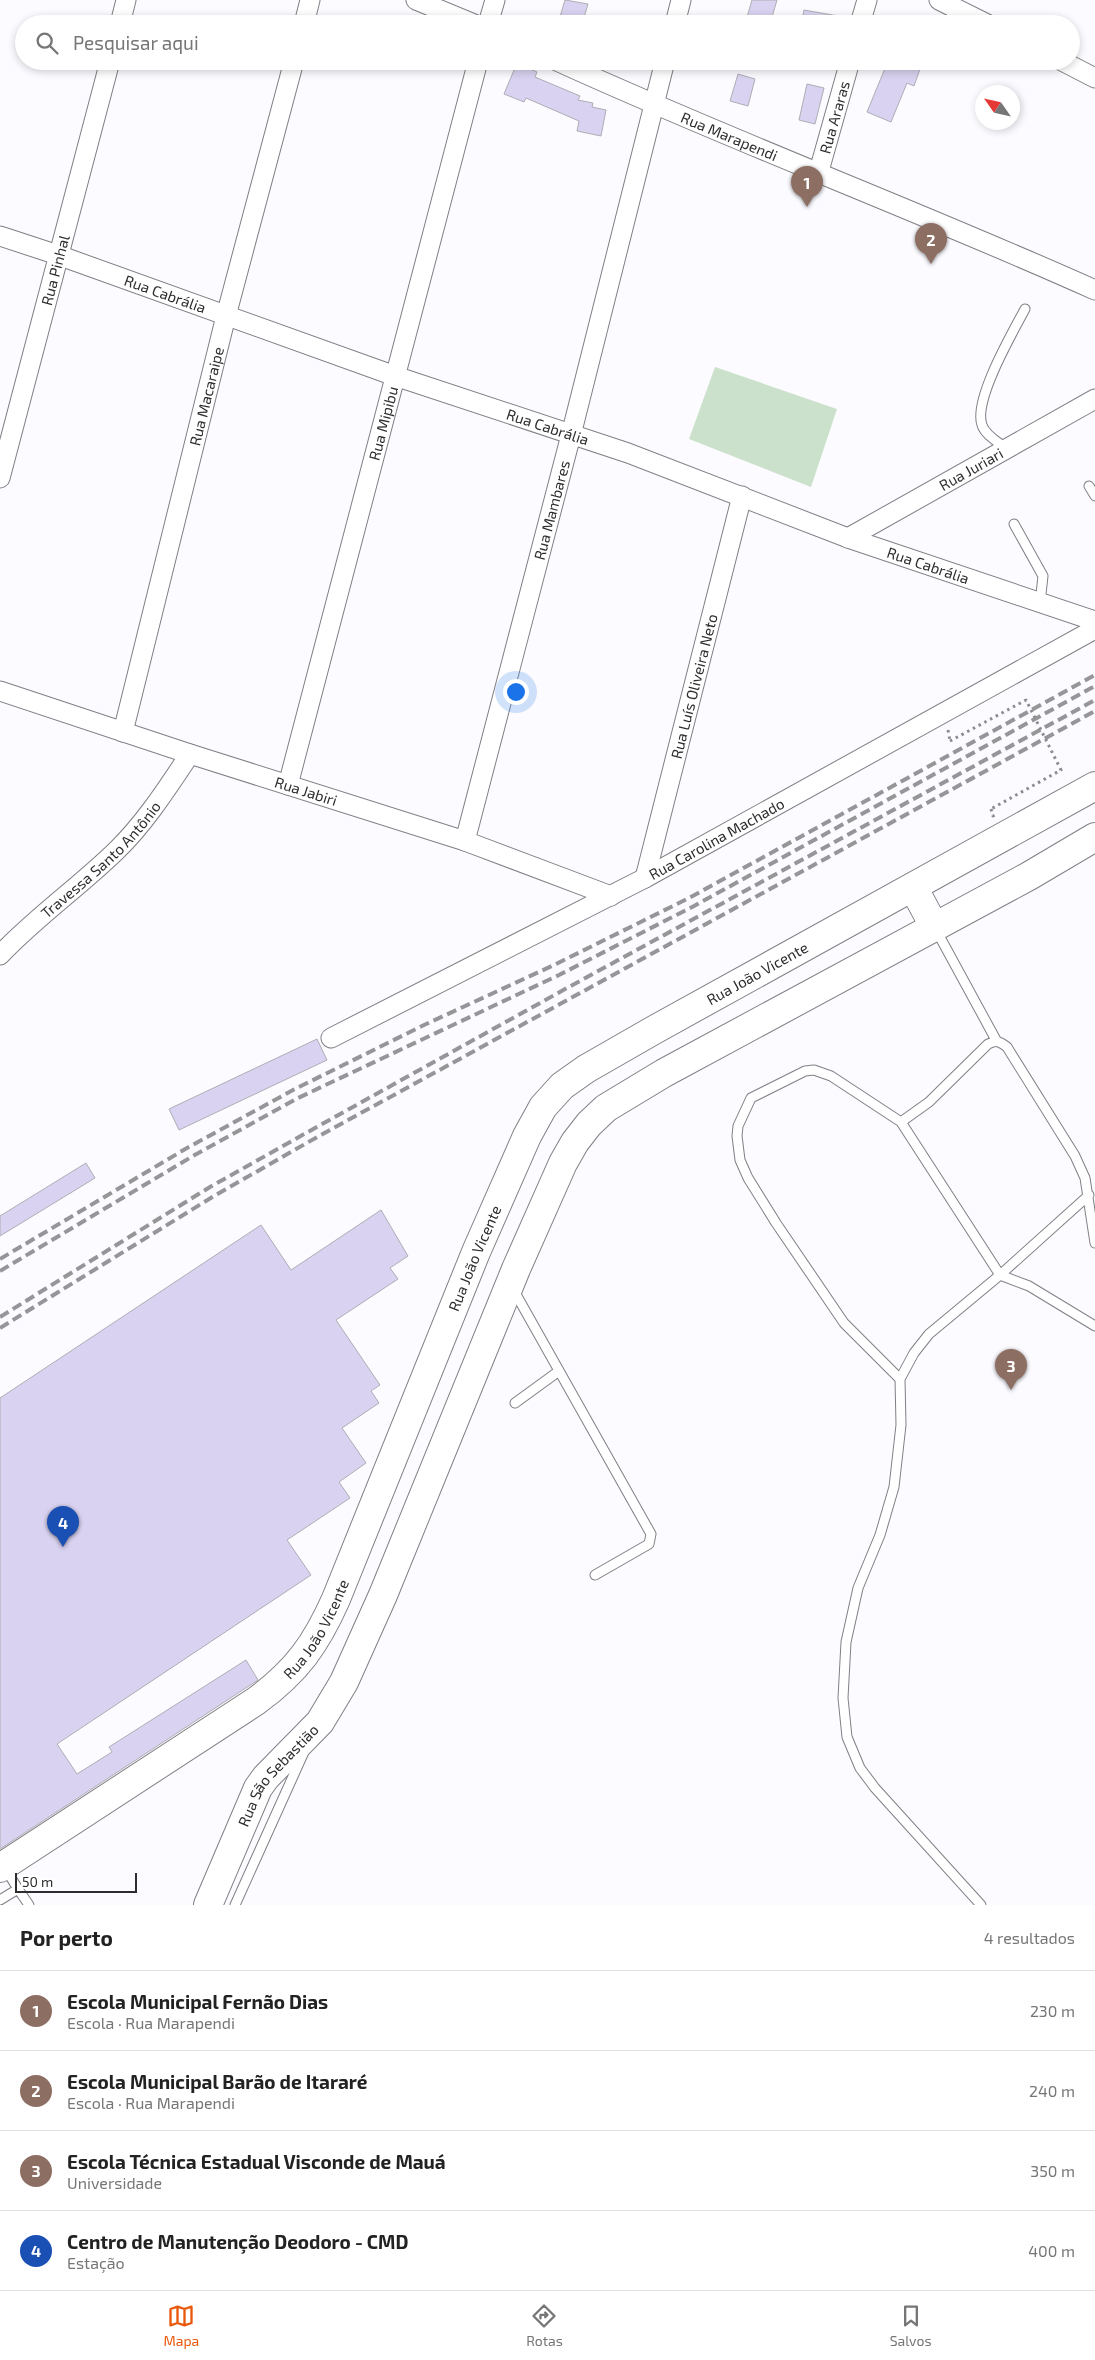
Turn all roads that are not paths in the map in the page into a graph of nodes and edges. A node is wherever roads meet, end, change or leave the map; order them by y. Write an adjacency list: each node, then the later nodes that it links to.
1 (126, 0): 8 (street)
2 (310, 0): 9 (street)
3 (416, 0): 10 (street)
4 (495, 0): 11 (street)
5 (681, 0): 12 (street)
6 (867, 0): 13 (street)
7 (939, 0): 14 (street)
8 (122, 15)
9 (306, 15)
10 (452, 15)
11 (491, 15)
12 (677, 15)
13 (863, 15)
14 (969, 15)
15 (108, 70): 26 (street, Rua Pinhal)
16 (292, 70): 29 (street, Rua Macaraipe)
17 (476, 70): 30 (street, Rua Mipibu)
18 (576, 70): 23 (street, Rua Marapendi)
19 (662, 70): 23 (street, Rua Mambares)
20 (847, 70): 24 (street, Rua Araras)
21 (1079, 70): 22 (street)
22 (1095, 78)
23 (652, 105): 24 (street, Rua Marapendi); 32 (street, Rua Mambares)
24 (819, 172): 27 (street, Rua Marapendi)
25 (0, 236): 26 (street, Rua Cabrália)
26 (58, 255): 29 (street, Rua Cabrália); 34 (street, Rua Pinhal)
27 (1095, 290)
28 (1025, 308): 33 (lane)
29 (226, 316): 30 (street, Rua Cabrália); 44 (street, Rua Macaraipe)
30 (394, 376): 32 (street, Rua Cabrália); 46 (street, Rua Mipibu)
31 (1095, 399): 33 (street, Rua Juriari)
32 (571, 435): 36 (street, Rua Cabrália); 49 (street, Rua Mambares)
33 (1007, 449): 39 (street, Rua Juriari)
34 (0, 478)
35 (1089, 486): 37 (lane)
36 (742, 496): 39 (street, Rua Cabrália); 50 (street, Rua Luís Oliveira Neto)
37 (1095, 496)
38 (1014, 524): 40 (lane)
39 (848, 538): 40 (street, Rua Cabrália)
40 (1040, 603): 41 (street, Rua Cabrália)
41 (1095, 621)
42 (1095, 629): 50 (street, Rua Carolina Machado)
43 (0, 691): 44 (street, Rua Jabiri)
44 (123, 732): 45 (street, Rua Jabiri)
45 (190, 754): 46 (street, Rua Jabiri); 54 (street, Travessa Santo Antônio)
46 (288, 785): 49 (street, Rua Jabiri)
47 (1095, 786): 51 (main road, Rua João Vicente)
48 (1095, 837): 53 (main road)
49 (465, 841): 52 (street, Rua Jabiri)
50 (645, 878): 52 (street, Rua Carolina Machado)
51 (913, 887): 53 (main road); 55 (main road, Rua João Vicente)
52 (610, 896): 56 (street, Rua Carolina Machado)
53 (934, 926): 57 (lane); 58 (main road)
54 (0, 954)
55 (654, 1030): 58 (main road); 62 (main road, Rua João Vicente)
56 (331, 1038)
57 (996, 1040): 59 (lane); 60 (lane)
58 (664, 1074): 64 (main road)
59 (901, 1122): 63 (lane); 67 (lane)
60 (1089, 1195): 61 (lane); 63 (lane)
61 (1095, 1243)
62 (476, 1252): 64 (main road); 71 (main road, Rua João Vicente)
63 (1000, 1275): 65 (lane); 67 (lane)
64 (513, 1277): 66 (lane); 70 (main road)
65 (1095, 1326)
66 (559, 1371): 68 (lane); 69 (lane)
67 (900, 1379): 77 (lane)
68 (515, 1403)
69 (595, 1575)
70 (309, 1735): 75 (main road, Rua São Sebastião); 76 (lane, Rua São Sebastião)
71 (2, 1866): 72 (lane)
72 (18, 1889): 73 (lane); 74 (lane)
73 (0, 1900)
74 (29, 1905)
75 (208, 1905)
76 (235, 1905)
77 (981, 1905)

